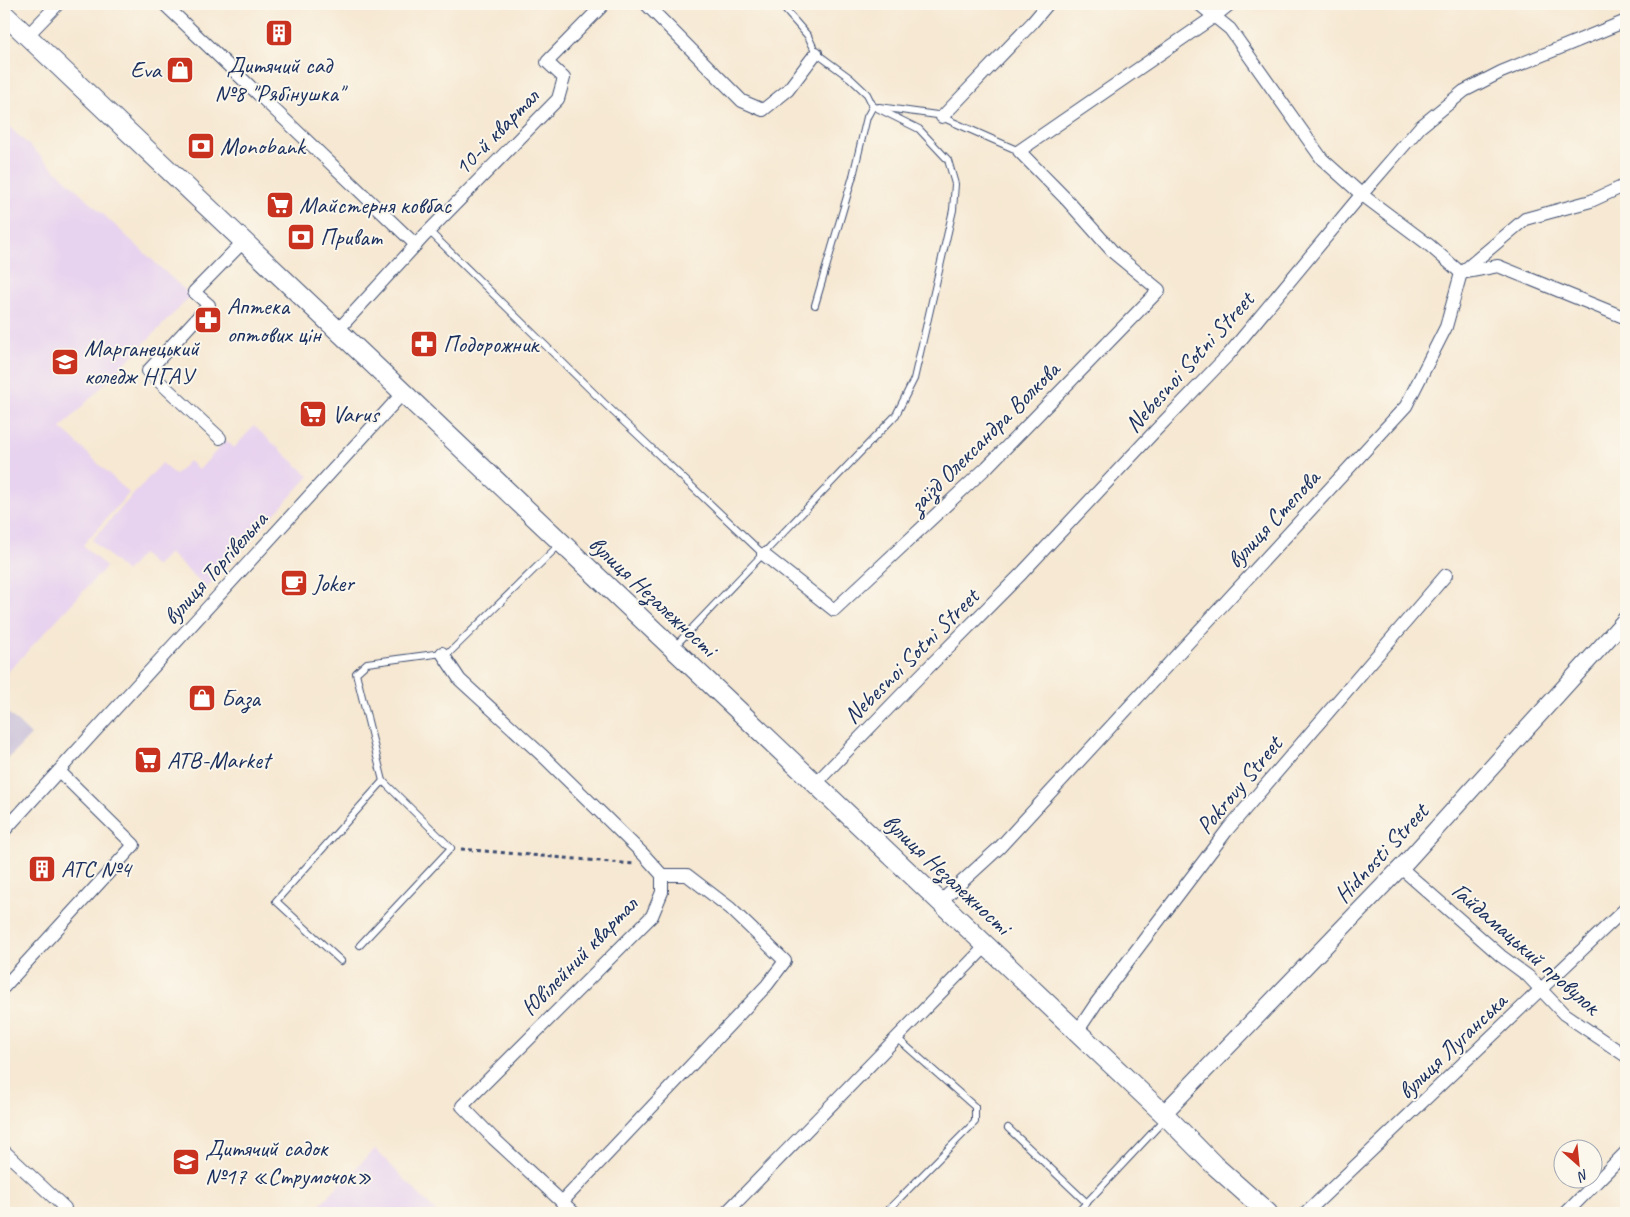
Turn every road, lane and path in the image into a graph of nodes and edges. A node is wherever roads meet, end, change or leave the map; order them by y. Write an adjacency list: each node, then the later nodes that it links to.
1 (58, 4): 12 (street)
2 (164, 4): 21 (street)
3 (604, 4): 19 (street, 10-й квартал)
4 (646, 4): 13 (street)
5 (780, 4): 13 (lane)
6 (1048, 4): 15 (street)
7 (1199, 4): 10 (street)
8 (1230, 4): 10 (street)
9 (4, 14): 12 (main road, вулиця Незалежності)
10 (1215, 16): 16 (street); 18 (street)
11 (1626, 20): 18 (street, Nebesnoi Sotni Street)
12 (27, 36): 20 (main road, вулиця Незалежності)
13 (816, 53): 14 (lane)
14 (872, 106): 15 (lane); 23 (lane); 29 (lane)
15 (942, 117): 16 (lane)
16 (1019, 151): 29 (street, заїзд Олександра Волкова)
17 (1626, 185): 22 (street)
18 (1362, 194): 22 (street); 36 (street, Nebesnoi Sotni Street)
19 (429, 231): 21 (street, 10-й квартал); 29 (lane)
20 (243, 242): 25 (main road, вулиця Незалежності); 27 (street)
21 (416, 245): 25 (street, 10-й квартал)
22 (1461, 273): 24 (street); 42 (street, вулиця Степова)
23 (815, 305)
24 (1626, 318)
25 (337, 331): 26 (main road, вулиця Незалежності)
26 (402, 393): 28 (main road, вулиця Незалежності); 34 (street, вулиця Торгівельна)
27 (220, 438)
28 (561, 543): 32 (main road, вулиця Незалежності); 33 (lane)
29 (763, 554): 32 (lane)
30 (1446, 575): 49 (street, Pokrovy Street)
31 (1626, 619): 40 (street, Hidnosti Street)
32 (672, 649): 36 (main road, вулиця Незалежності)
33 (442, 653): 35 (lane); 39 (street)
34 (59, 771): 37 (street, вулиця Торгівельна); 47 (street)
35 (384, 781): 38 (lane); 46 (lane)
36 (815, 784): 42 (main road, вулиця Незалежності)
37 (4, 832)
38 (451, 848): 39 (path); 44 (lane)
39 (653, 865): 41 (street)
40 (1401, 868): 48 (street, Гайдамацький провулок); 52 (street, Hidnosti Street)
41 (662, 876): 56 (street, Ювілейний квартал); 56 (street)
42 (940, 902): 45 (main road, вулиця Незалежності)
43 (1626, 908): 48 (street, вулиця Луганська)
44 (360, 945)
45 (986, 946): 49 (main road, вулиця Незалежності); 50 (street)
46 (341, 961)
47 (4, 987)
48 (1541, 989): 51 (street, Гайдамацький провулок); 64 (street, вулиця Луганська)
49 (1077, 1032): 52 (main road, вулиця Незалежності)
50 (897, 1038): 60 (street); 61 (lane)
51 (1626, 1056)
52 (1165, 1115): 57 (lane); 63 (main road, вулиця Незалежності)
53 (1008, 1128): 57 (lane)
54 (4, 1151): 58 (street)
55 (1626, 1152): 65 (street)
56 (562, 1202): 59 (street, Ювілейний квартал)
57 (1087, 1202): 62 (lane)
58 (60, 1213)
59 (574, 1213)
60 (726, 1213)
61 (885, 1213)
62 (1077, 1213)
63 (1268, 1213)
64 (1306, 1213)
65 (1566, 1213)

